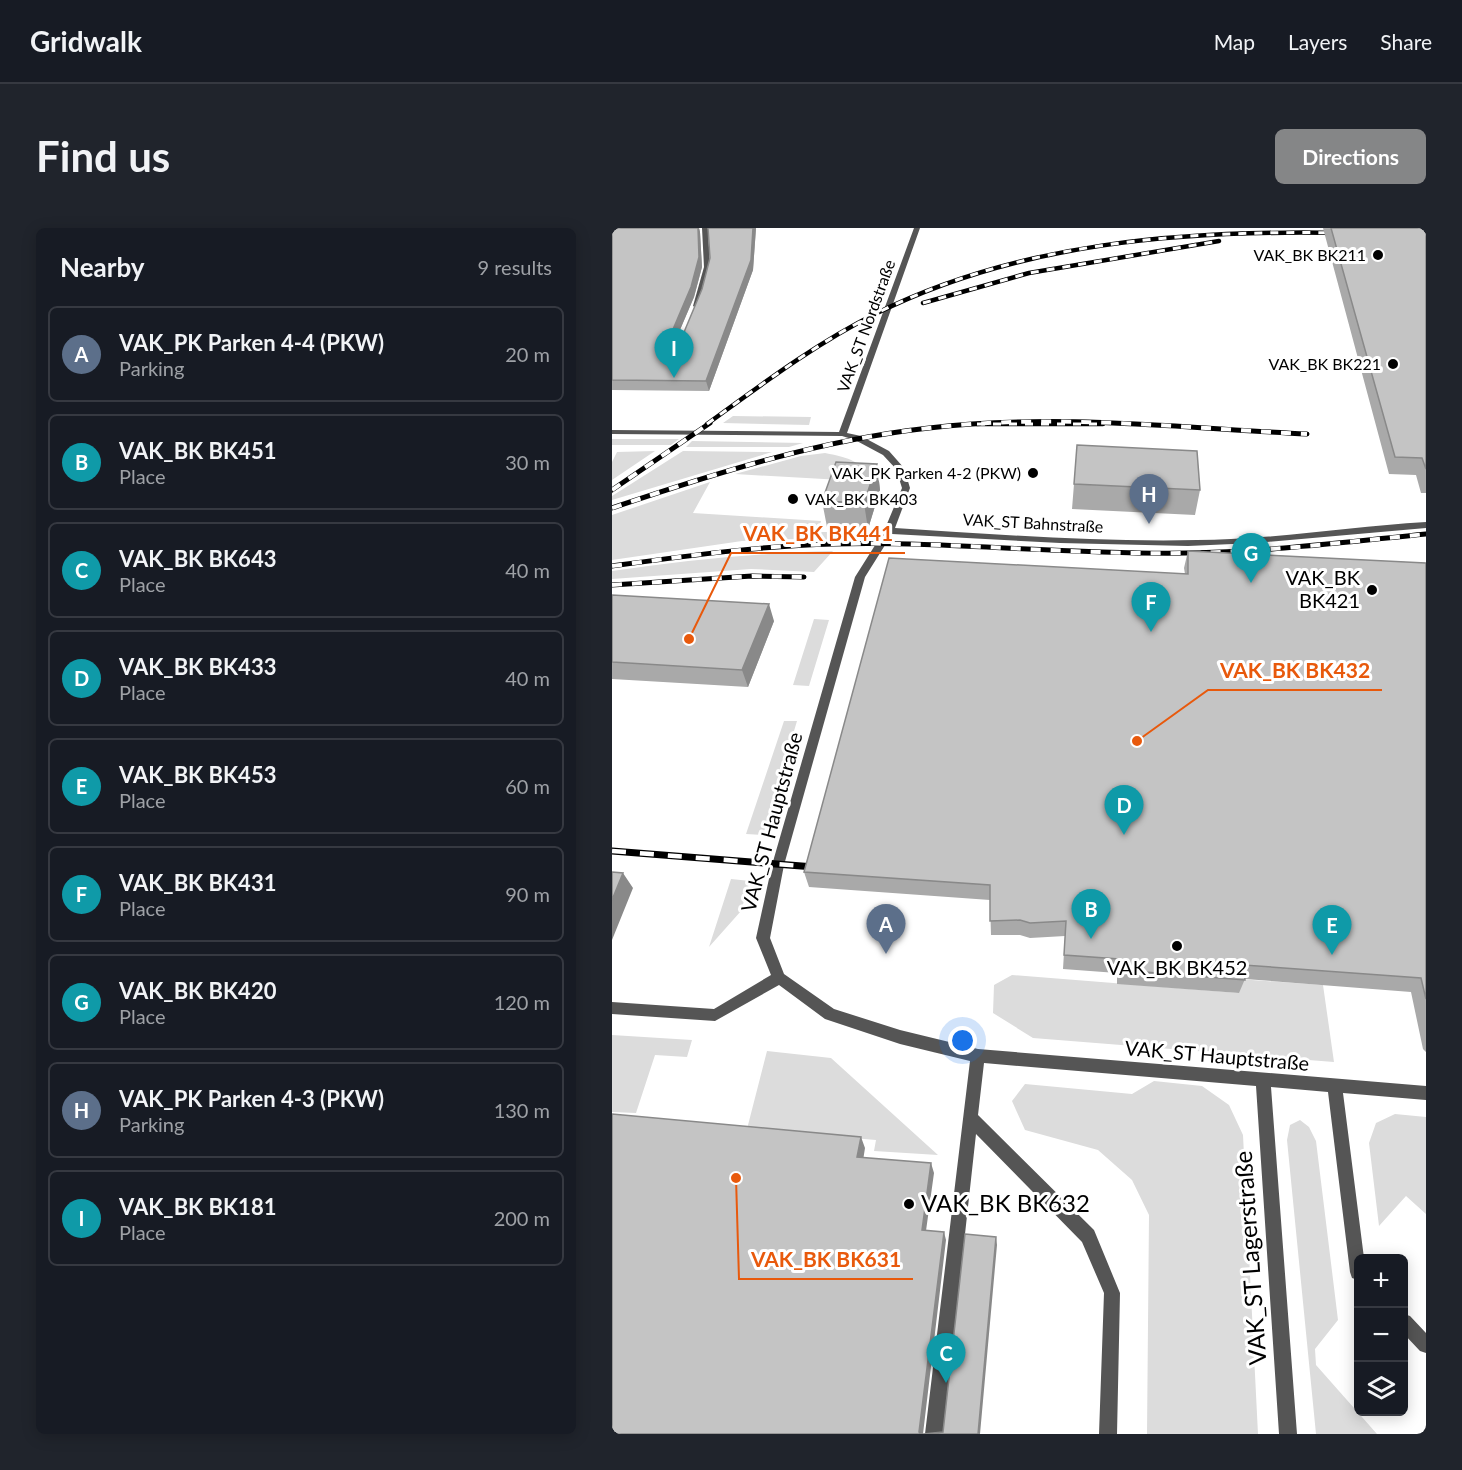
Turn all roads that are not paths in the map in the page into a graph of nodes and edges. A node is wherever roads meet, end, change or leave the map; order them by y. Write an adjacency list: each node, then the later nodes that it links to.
1 (705, 228): 3 (lane)
2 (917, 228): 5 (lane, VAK_ST Nordstraße)
3 (691, 317)
4 (612, 432): 5 (lane, VAK_ST Hauptstraße)
5 (842, 434): 7 (lane, VAK_ST Hauptstraße)
6 (1426, 525): 7 (lane, VAK_ST Bahnstraße)
7 (889, 531): 8 (lane, VAK_ST Hauptstraße)
8 (779, 978): 9 (lane); 10 (lane, VAK_ST Hauptstraße)
9 (612, 1008)
10 (978, 1056): 11 (lane, VAK_ST Hauptstraße); 14 (lane)
11 (1263, 1080): 12 (lane, VAK_ST Hauptstraße); 20 (lane, VAK_ST Lagerstraße)
12 (1335, 1086): 13 (lane, VAK_ST Hauptstraße); 15 (lane)
13 (1426, 1093)
14 (971, 1118): 18 (lane); 19 (lane)
15 (1357, 1254)
16 (1408, 1326): 17 (lane)
17 (1426, 1346)
18 (934, 1434)
19 (1108, 1434)
20 (1288, 1434)

